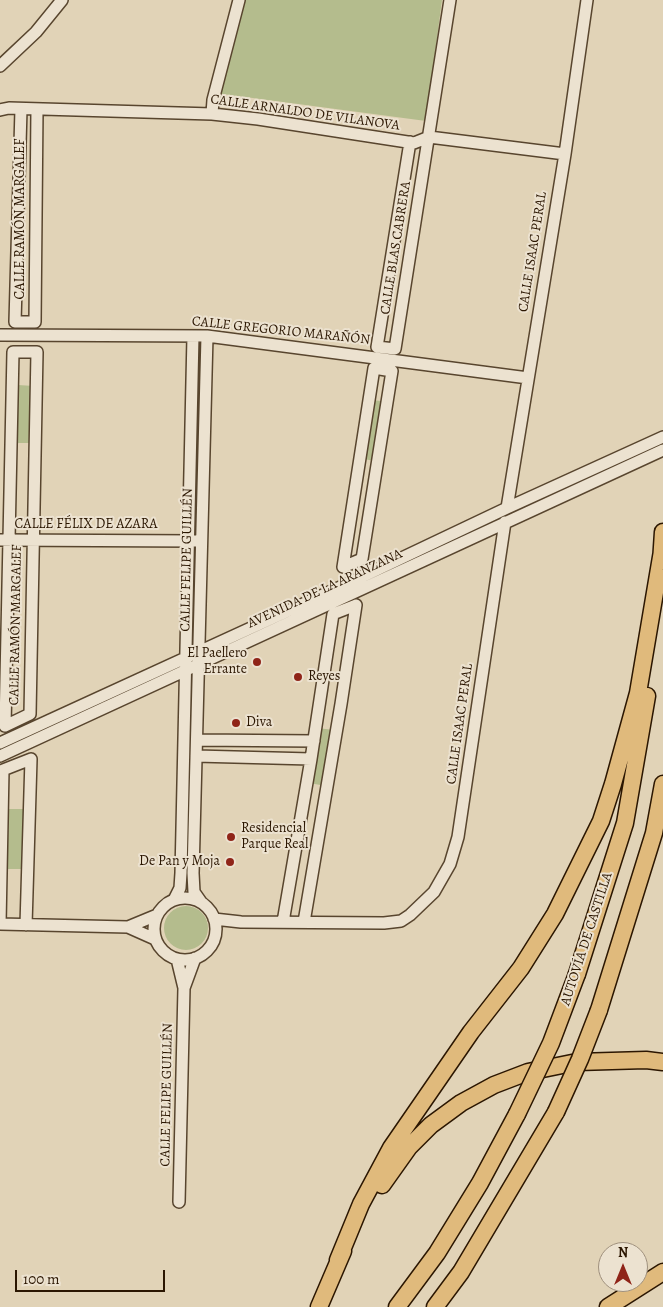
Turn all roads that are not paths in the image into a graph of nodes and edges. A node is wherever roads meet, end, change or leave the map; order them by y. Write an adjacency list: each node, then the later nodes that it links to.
1 (62, 0): 5 (street)
2 (239, 0): 9 (street)
3 (450, 0): 10 (street)
4 (587, 0): 12 (street, CALLE ISAAC PERAL)
5 (0, 66)
6 (3, 108): 7 (street, CALLE ARNALDO DE VILANOVA)
7 (21, 108): 8 (street, CALLE ARNALDO DE VILANOVA); 13 (street, CALLE RAMÓN MARGALEF)
8 (37, 109): 9 (street, CALLE ARNALDO DE VILANOVA); 13 (street, CALLE RAMÓN MARGALEF)
9 (212, 114): 11 (street, CALLE ARNALDO DE VILANOVA)
10 (429, 137): 11 (street, CALLE ARNALDO DE VILANOVA); 11 (street, CALLE BLAS CABRERA); 12 (street, CALLE ARNALDO DE VILANOVA)
11 (410, 142)
12 (565, 154): 20 (street, CALLE ISAAC PERAL)
13 (27, 322): 15 (street, CALLE RAMÓN MARGALEF)
14 (0, 335): 15 (street, CALLE GREGORIO MARAÑÓN)
15 (27, 335): 16 (street, CALLE GREGORIO MARAÑÓN); 18 (street, CALLE RAMÓN MARGALEF)
16 (193, 336): 17 (street, CALLE GREGORIO MARAÑÓN); 29 (street, CALLE FELIPE GUILLÉN)
17 (207, 336): 20 (street, CALLE GREGORIO MARAÑÓN); 30 (street, CALLE FELIPE GUILLÉN)
18 (27, 352): 27 (street, CALLE RAMÓN MARGALEF); 28 (street, CALLE RAMÓN MARGALEF)
19 (392, 371): 19 (street)
20 (528, 378): 24 (street, CALLE ISAAC PERAL)
21 (663, 437): 23 (street, AVENIDA DE LA ARANZANA)
22 (663, 450): 23 (street, AVENIDA DE LA ARANZANA)
23 (608, 469): 24 (street, AVENIDA DE LA ARANZANA); 25 (street, AVENIDA DE LA ARANZANA)
24 (507, 508): 32 (street, AVENIDA DE LA ARANZANA)
25 (505, 522): 34 (street, AVENIDA DE LA ARANZANA); 53 (street, CALLE ISAAC PERAL)
26 (663, 532): 31 (highway, AUTOVÍA DE CASTILLA)
27 (5, 540): 28 (street, CALLE FÉLIX DE AZARA); 36 (street, CALLE RAMÓN MARGALEF)
28 (32, 540): 29 (street, CALLE FÉLIX DE AZARA); 36 (street, CALLE RAMÓN MARGALEF)
29 (188, 540): 30 (street, CALLE FÉLIX DE AZARA); 33 (street, CALLE FELIPE GUILLÉN)
30 (202, 541): 32 (street, CALLE FELIPE GUILLÉN)
31 (662, 551): 64 (highway); 67 (highway, AUTOVÍA DE CASTILLA, bridge)
32 (200, 651): 33 (street, AVENIDA DE LA ARANZANA); 34 (street, CALLE FELIPE GUILLÉN)
33 (186, 657): 35 (street, CALLE FELIPE GUILLÉN); 37 (street, AVENIDA DE LA ARANZANA)
34 (199, 663): 35 (street, AVENIDA DE LA ARANZANA); 38 (street, CALLE FELIPE GUILLÉN)
35 (186, 670): 41 (street, AVENIDA DE LA ARANZANA); 47 (street, CALLE FELIPE GUILLÉN)
36 (18, 720): 37 (street, CALLE RAMÓN MARGALEF)
37 (18, 735): 40 (street, AVENIDA DE LA ARANZANA); 41 (street, CALLE RAMÓN MARGALEF)
38 (197, 740): 39 (street); 43 (street, CALLE FELIPE GUILLÉN)
39 (314, 741): 44 (street); 53 (street)
40 (0, 743)
41 (17, 748): 42 (street, AVENIDA DE LA ARANZANA); 45 (street, CALLE RAMÓN MARGALEF)
42 (0, 756)
43 (196, 756): 44 (street); 48 (street, CALLE FELIPE GUILLÉN)
44 (311, 759): 52 (street)
45 (17, 764): 54 (street); 55 (street)
46 (663, 784): 68 (highway, bridge)
47 (174, 900): 48 (street); 49 (street)
48 (201, 902): 50 (street)
49 (157, 915): 56 (street); 58 (street)
50 (214, 919): 51 (street); 57 (street)
51 (240, 922): 52 (street); 57 (street)
52 (283, 922): 53 (street)
53 (304, 922)
54 (0, 924): 55 (street)
55 (26, 925): 56 (street)
56 (128, 927): 58 (street)
57 (214, 936): 59 (street)
58 (155, 939): 60 (street)
59 (195, 958): 60 (street); 61 (street, CALLE FELIPE GUILLÉN)
60 (177, 959): 61 (street, CALLE FELIPE GUILLÉN)
61 (184, 988): 63 (street, CALLE FELIPE GUILLÉN)
62 (663, 1062): 64 (highway)
63 (179, 1202)
64 (338, 1260): 66 (highway)
65 (663, 1272): 69 (highway)
66 (319, 1307)
67 (397, 1307)
68 (435, 1307)
69 (608, 1307)

